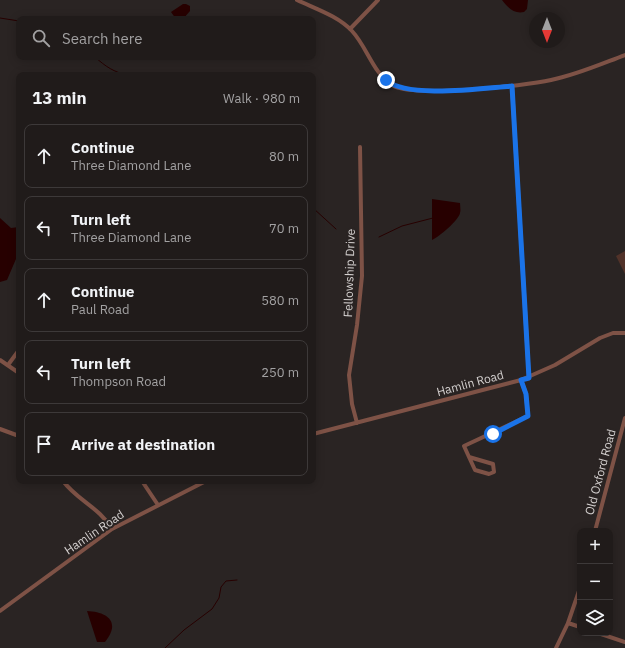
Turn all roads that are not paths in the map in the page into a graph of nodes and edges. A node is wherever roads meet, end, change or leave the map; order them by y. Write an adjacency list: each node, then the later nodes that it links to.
1 (297, 0): 3 (street)
2 (378, 0): 3 (street)
3 (350, 29): 5 (street)
4 (625, 55): 5 (street)
5 (512, 86): 12 (street)
6 (360, 147): 15 (street, Fellowship Drive)
7 (625, 333): 12 (street, Hamlin Road)
8 (16, 354): 10 (street)
9 (0, 360): 10 (street)
10 (8, 364): 11 (street)
11 (16, 371)
12 (529, 378): 13 (street, Hamlin Road)
13 (521, 380): 15 (street, Hamlin Road); 19 (street)
14 (625, 418): 24 (street, Old Oxford Road)
15 (358, 423): 17 (street, Hamlin Road)
16 (0, 429): 18 (street)
17 (316, 433)
18 (16, 435)
19 (469, 457): 19 (street)
20 (65, 484): 25 (street)
21 (144, 484): 23 (street)
22 (200, 484): 23 (street, Hamlin Road)
23 (158, 505): 25 (street, Hamlin Road)
24 (596, 528)
25 (112, 529): 27 (street, Hamlin Road)
26 (577, 596): 28 (street)
27 (0, 611)
28 (568, 622): 29 (street); 32 (street)
29 (577, 626)
30 (607, 636): 31 (street)
31 (625, 642)
32 (556, 648)

